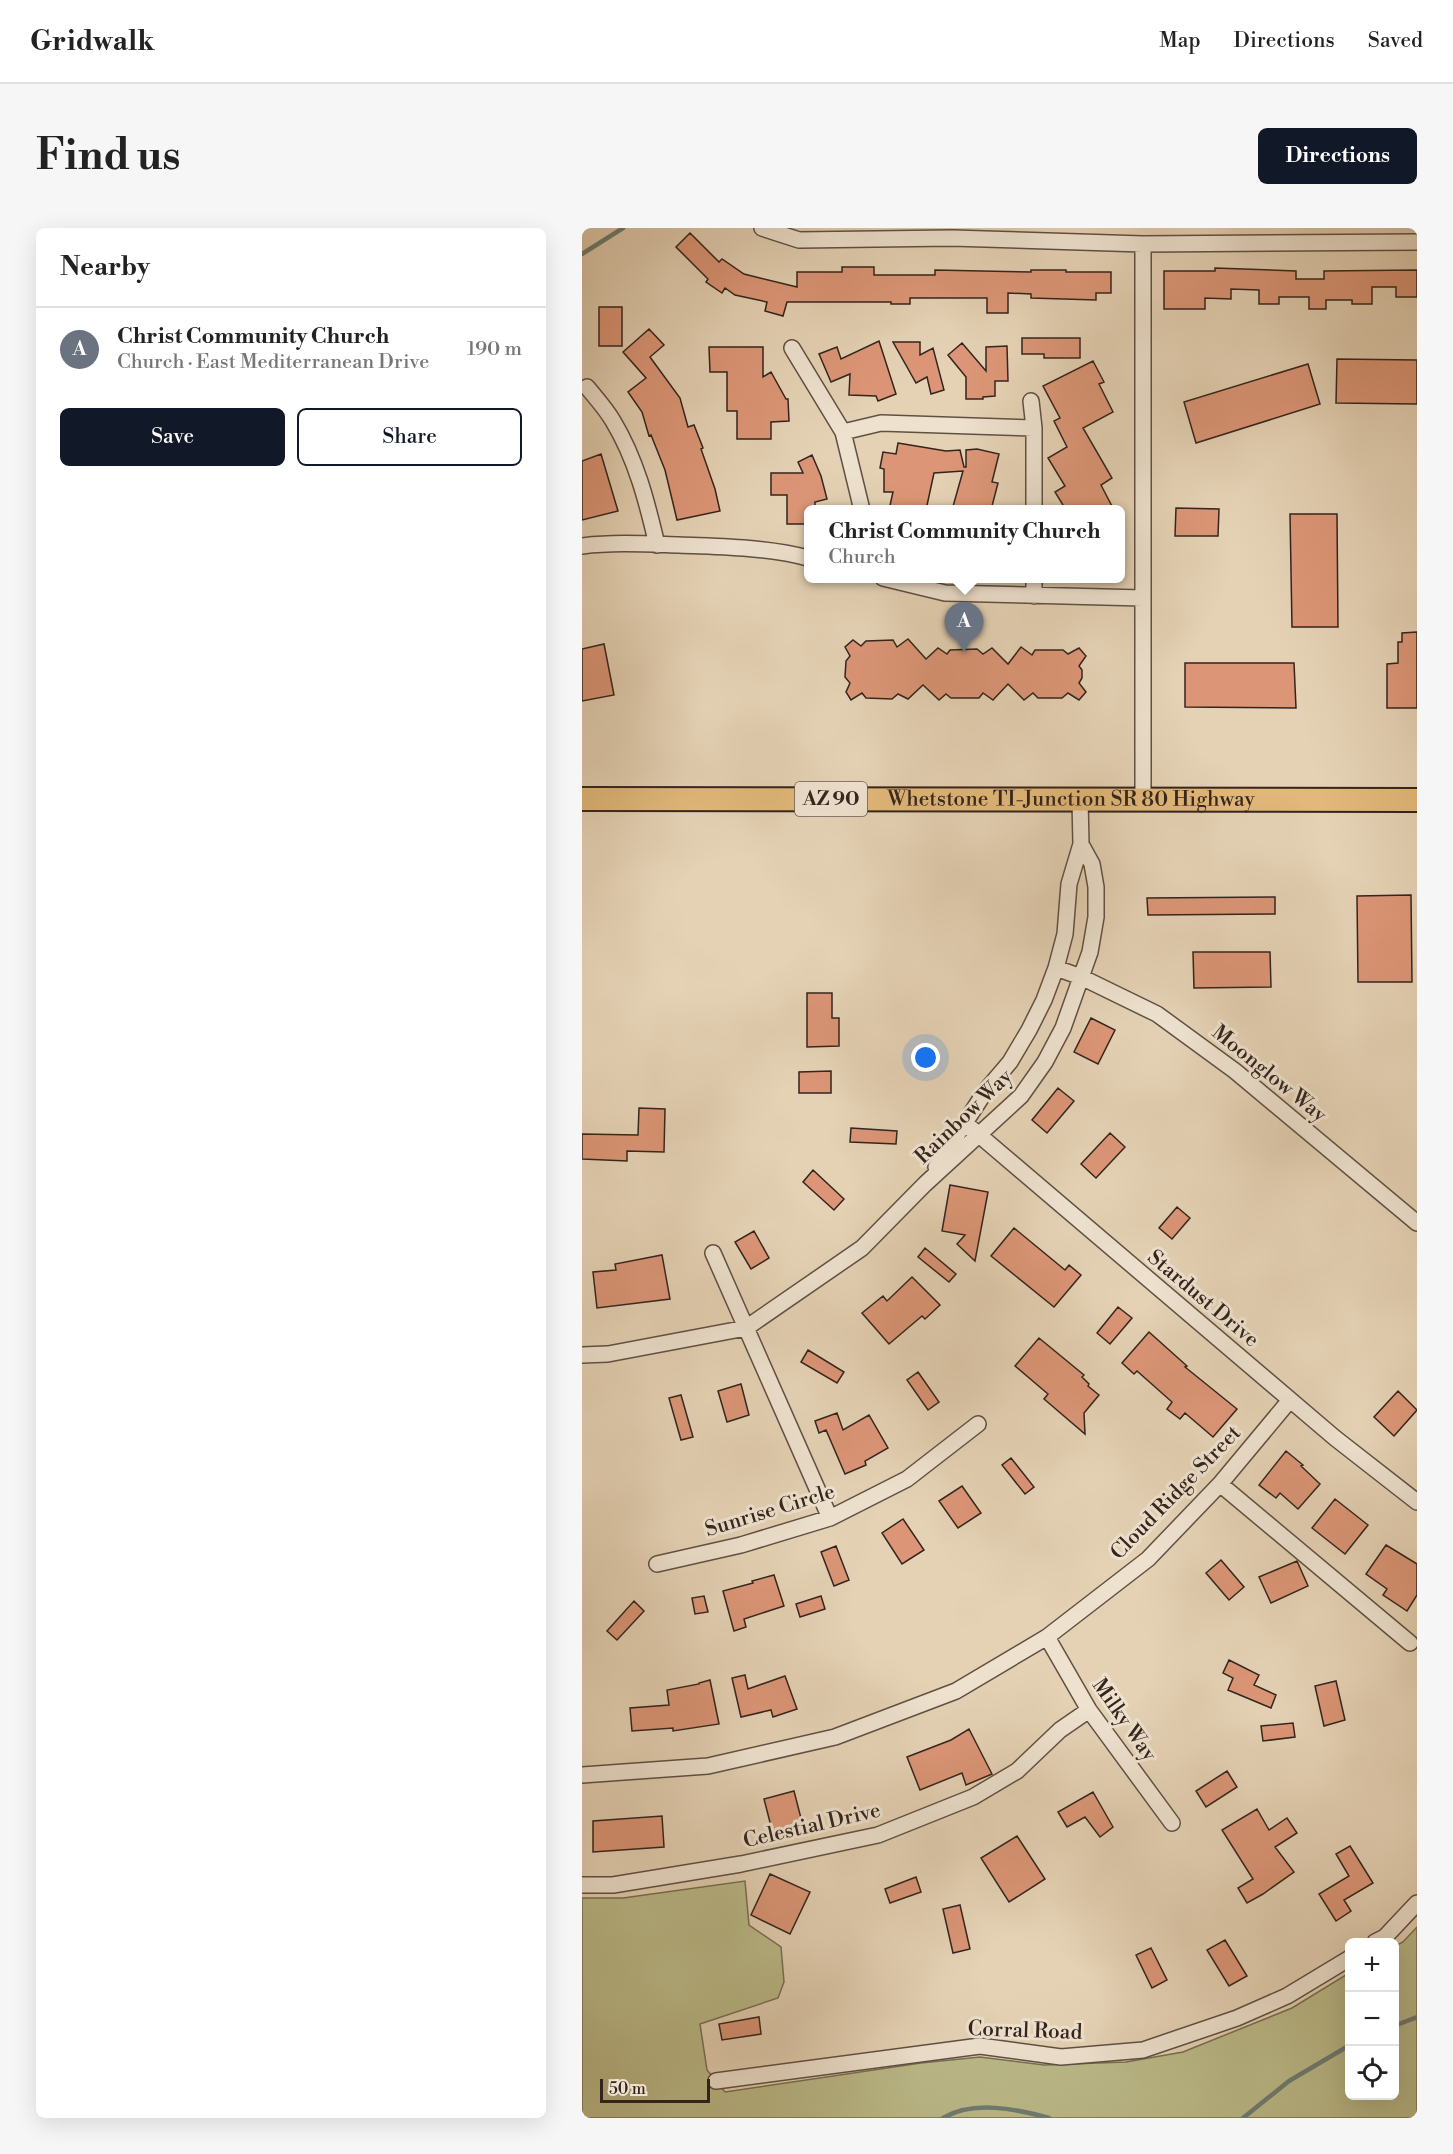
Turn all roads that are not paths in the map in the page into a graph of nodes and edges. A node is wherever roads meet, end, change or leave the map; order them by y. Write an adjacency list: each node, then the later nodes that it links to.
1 (762, 228): 2 (street)
2 (952, 233): 5 (street)
3 (1325, 235): 4 (street); 5 (street)
4 (1417, 242)
5 (1143, 244): 19 (street)
6 (792, 348): 10 (street)
7 (587, 387): 13 (street)
8 (1031, 401): 9 (street)
9 (1034, 428): 10 (street); 12 (street)
10 (843, 432): 11 (street)
11 (861, 505)
12 (1034, 505)
13 (657, 544): 14 (street); 15 (street)
14 (582, 546)
15 (804, 557)
16 (901, 583): 18 (street)
17 (1034, 583): 18 (street)
18 (1034, 596): 19 (street)
19 (1143, 598): 21 (street)
20 (582, 799): 22 (highway, Whetstone TI-Junction SR 80 Highway / AZ 90)
21 (1143, 799): 22 (highway, Whetstone TI-Junction SR 80 Highway / AZ 90); 23 (highway, Whetstone TI-Junction SR 80 Highway / AZ 90)
22 (1080, 800): 24 (street, Rainbow Way)
23 (1417, 800)
24 (1081, 844): 25 (street, Rainbow Way); 26 (street, Rainbow Way)
25 (1056, 968): 26 (street, Moonglow Way); 27 (street, Rainbow Way)
26 (1081, 977): 28 (street, Rainbow Way); 30 (street, Moonglow Way)
27 (965, 1123): 28 (street, Stardust Drive); 29 (street, Rainbow Way)
28 (980, 1136): 29 (street, Rainbow Way); 34 (street, Stardust Drive)
29 (925, 1184): 32 (street, Rainbow Way)
30 (1417, 1223)
31 (713, 1253): 32 (street)
32 (746, 1329): 33 (street, Rainbow Way); 38 (street)
33 (582, 1355)
34 (1290, 1400): 36 (street, Cloud Ridge Street); 37 (street, Stardust Drive)
35 (978, 1424): 38 (street, Sunrise Circle)
36 (1220, 1484): 40 (street, Cloud Ridge Street); 41 (street)
37 (1417, 1502)
38 (830, 1518): 39 (street, Sunrise Circle)
39 (657, 1564)
40 (1047, 1637): 42 (street, Milky Way); 43 (street, Cloud Ridge Street)
41 (1410, 1643)
42 (1089, 1710): 44 (street, Milky Way); 45 (street, Celestial Drive)
43 (582, 1775)
44 (1172, 1823)
45 (582, 1885)
46 (1417, 1903): 47 (street)
47 (1382, 1938)
48 (1345, 1961): 49 (street, Corral Road)
49 (716, 2081)

